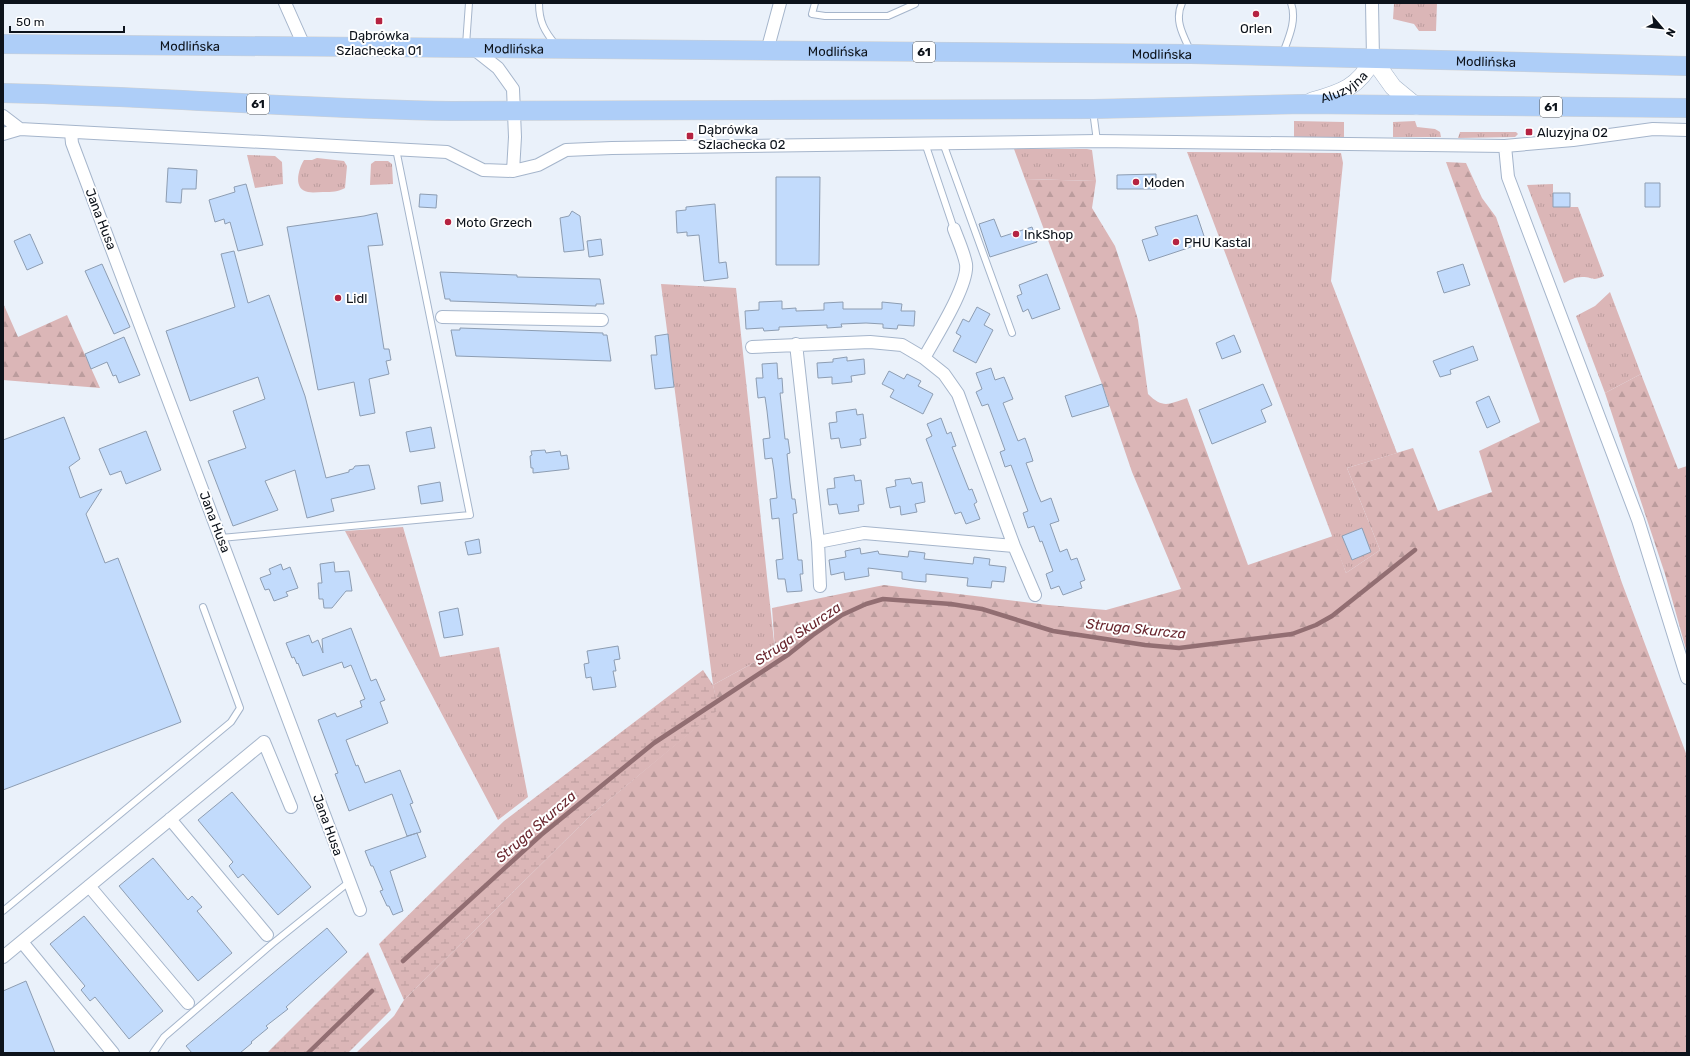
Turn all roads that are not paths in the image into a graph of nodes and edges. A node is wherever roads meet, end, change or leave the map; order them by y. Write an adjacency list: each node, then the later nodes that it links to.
1 (285, 3): 11 (street)
2 (469, 3): 12 (lane)
3 (539, 3): 13 (lane)
4 (780, 3): 14 (street)
5 (815, 3): 9 (lane)
6 (1182, 3): 15 (lane)
7 (1291, 3): 16 (lane)
8 (1372, 3): 17 (street, Aluzyjna)
9 (915, 4)
10 (3, 44): 11 (main road, Modlińska / 61)
11 (305, 48): 12 (main road, Modlińska / 61)
12 (470, 49): 13 (main road, Modlińska / 61); 24 (street)
13 (559, 49): 14 (main road, Modlińska / 61)
14 (767, 51): 15 (main road, Modlińska / 61)
15 (1191, 54): 16 (main road, Modlińska / 61)
16 (1282, 55): 17 (main road, Modlińska / 61)
17 (1373, 59): 18 (main road, Modlińska / 61); 20 (street, Aluzyjna); 21 (street, Aluzyjna)
18 (1682, 65)
19 (3, 93): 24 (main road, 61)
20 (1304, 104): 21 (main road, 61); 23 (main road, 61)
21 (1416, 106): 22 (main road, 61)
22 (1687, 108)
23 (1093, 109): 24 (main road, 61); 30 (lane)
24 (514, 111): 35 (street)
25 (3, 116): 26 (street)
26 (20, 129): 28 (street); 29 (street)
27 (1687, 130): 33 (street)
28 (71, 133): 34 (street); 44 (street, Jana Husa)
29 (3, 134)
30 (1097, 141): 31 (street); 33 (street)
31 (943, 142): 32 (street); 40 (lane)
32 (926, 143): 35 (street); 36 (lane)
33 (1505, 146): 50 (street)
34 (396, 149): 35 (street); 38 (lane)
35 (513, 171)
36 (954, 229): 43 (street)
37 (442, 317): 38 (lane); 39 (street)
38 (430, 318): 44 (lane)
39 (602, 320)
40 (1012, 333)
41 (796, 344): 42 (street); 43 (street); 45 (street)
42 (752, 347)
43 (924, 358): 46 (street)
44 (221, 538): 53 (street, Jana Husa)
45 (818, 542): 46 (street); 47 (street)
46 (1014, 546): 48 (street)
47 (820, 586)
48 (1035, 595)
49 (203, 607): 56 (lane)
50 (1687, 678)
51 (291, 807): 52 (street)
52 (170, 818): 54 (street); 57 (street)
53 (349, 882): 55 (street, Jana Husa); 62 (lane)
54 (89, 886): 58 (street); 60 (street)
55 (360, 910)
56 (3, 911)
57 (267, 935)
58 (22, 942): 59 (street); 61 (street)
59 (3, 957)
60 (188, 1003)
61 (114, 1053)
62 (152, 1053)

